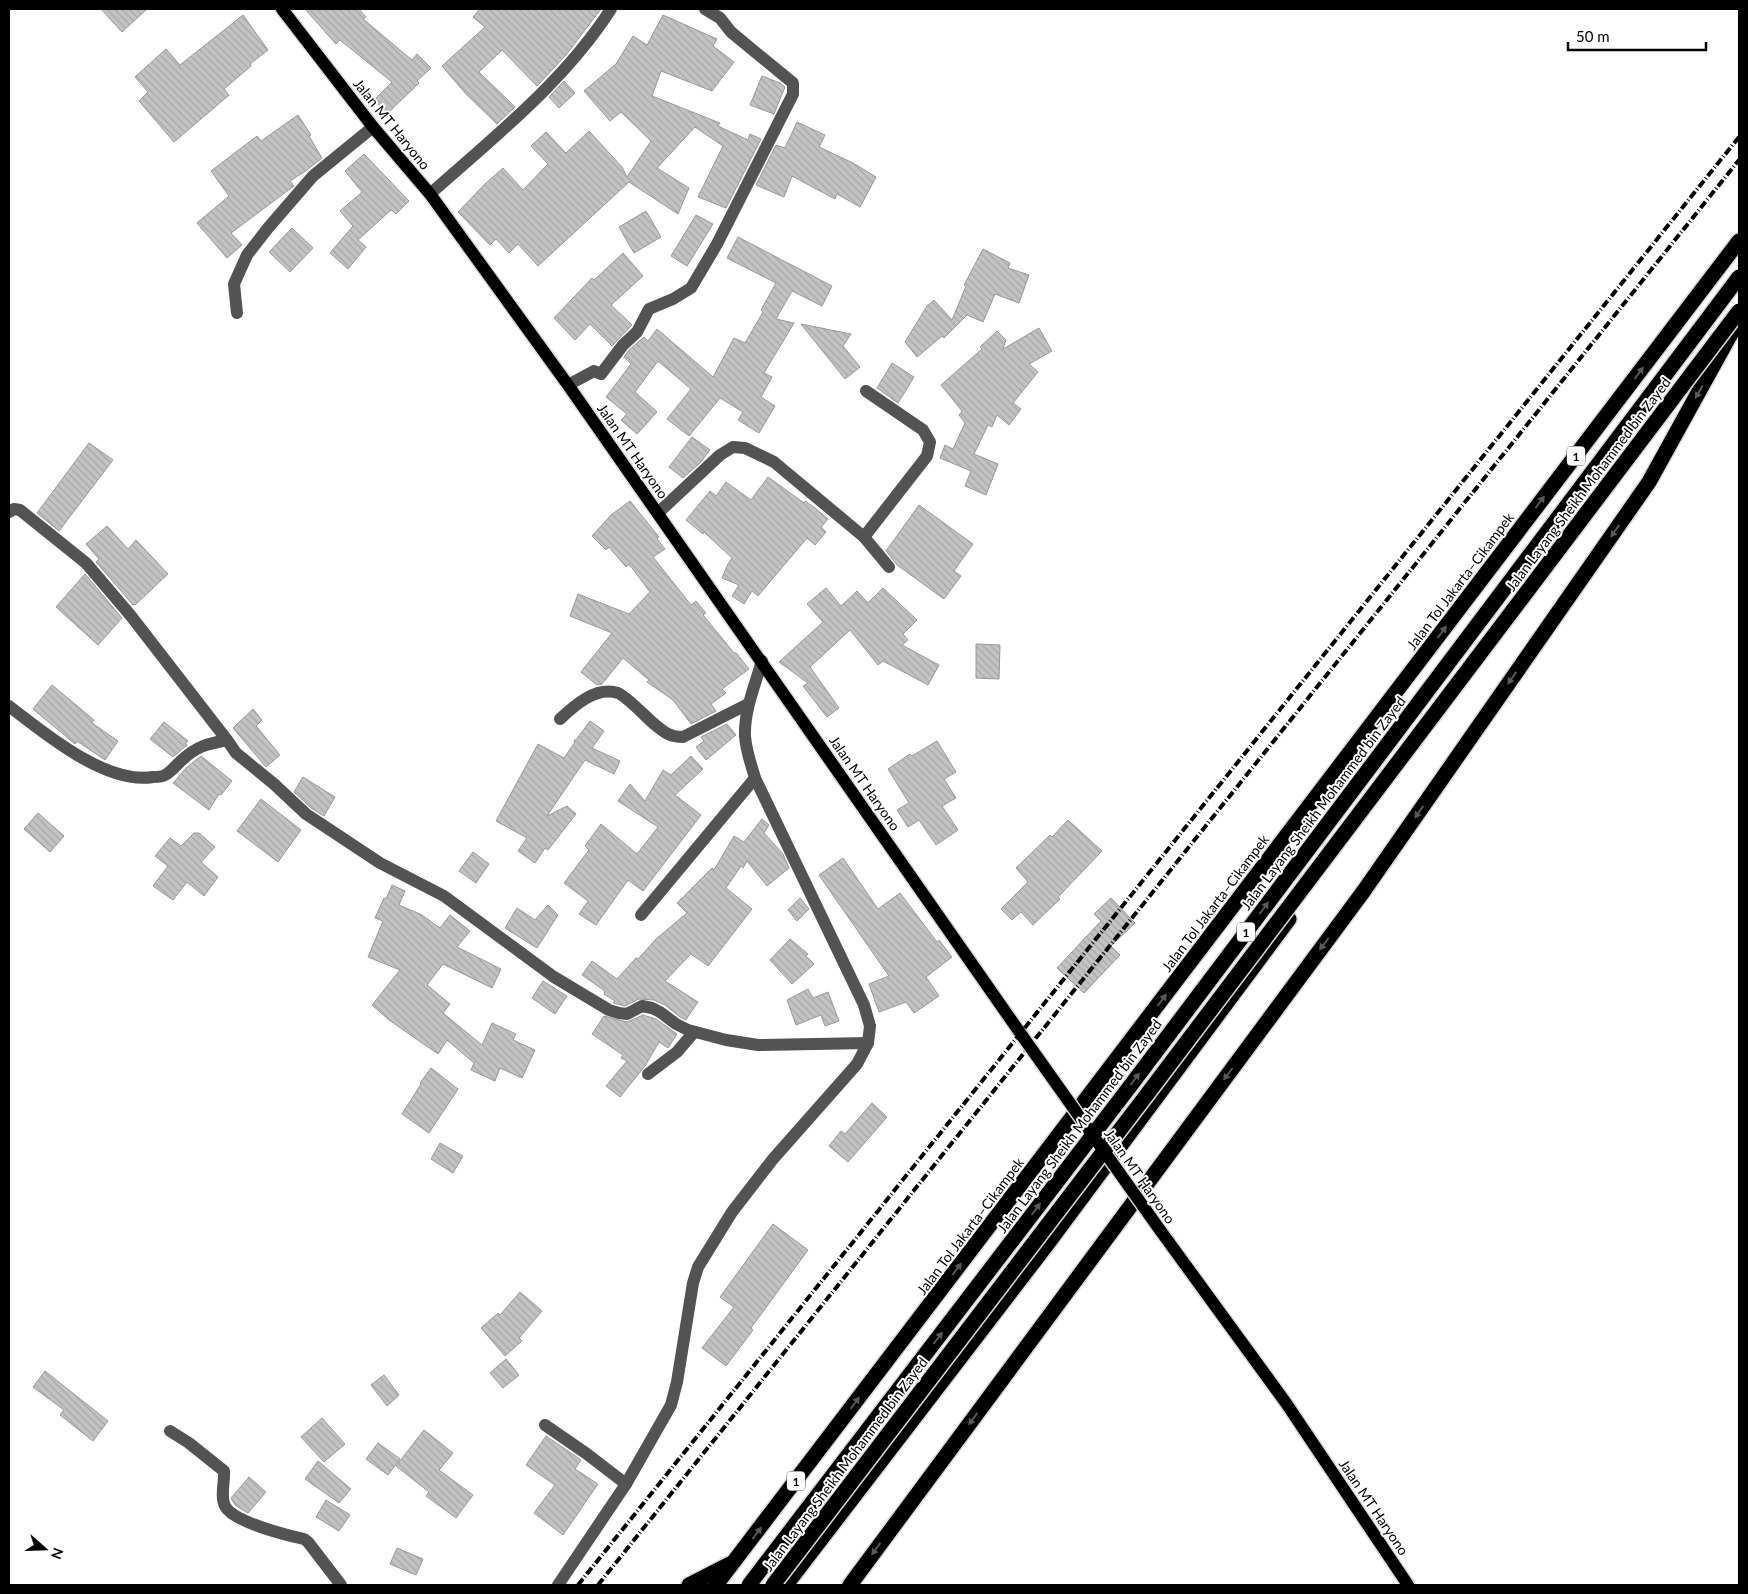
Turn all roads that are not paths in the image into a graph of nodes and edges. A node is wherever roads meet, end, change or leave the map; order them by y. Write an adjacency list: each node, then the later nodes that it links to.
1 (282, 9): 4 (main road, Jalan MT Haryono)
2 (611, 9): 5 (street)
3 (704, 9): 11 (street)
4 (373, 127): 5 (main road, Jalan MT Haryono); 8 (street)
5 (430, 194): 11 (main road, Jalan MT Haryono)
6 (1739, 241): 30 (highway, Jalan Tol Jakarta–Cikampek / 1, one-way to 6)
7 (1739, 276): 35 (highway, Jalan Layang Sheikh Mohammed bin Zayed / 1, one-way to 7, bridge)
8 (237, 313)
9 (1739, 313): 36 (highway, Jalan Layang Sheikh Mohammed bin Zayed / 1, bridge); 37 (highway, 1)
10 (1739, 319): 38 (highway, one-way to 38)
11 (568, 385): 14 (main road, Jalan MT Haryono)
12 (866, 391): 15 (street)
13 (9, 512): 21 (street)
14 (658, 513): 15 (street); 17 (main road, Jalan MT Haryono)
15 (864, 537): 16 (street)
16 (889, 567)
17 (762, 661): 18 (street); 39 (main road, Jalan MT Haryono, bridge)
18 (748, 704): 20 (street); 22 (street)
19 (9, 706): 21 (street)
20 (560, 719)
21 (227, 740): 24 (street)
22 (755, 778): 23 (street); 25 (street)
23 (641, 915)
24 (694, 1032): 25 (street); 26 (street)
25 (868, 1043): 29 (street)
26 (648, 1074)
27 (545, 1425): 29 (street)
28 (170, 1431): 31 (street)
29 (626, 1484): 32 (street)
30 (735, 1561): 33 (highway); 34 (highway, Jalan Tol Jakarta–Cikampek / 1)
31 (341, 1585)
32 (558, 1585)
33 (689, 1585)
34 (716, 1585)
35 (749, 1585)
36 (773, 1585)
37 (786, 1585)
38 (850, 1585)
39 (1408, 1585)

